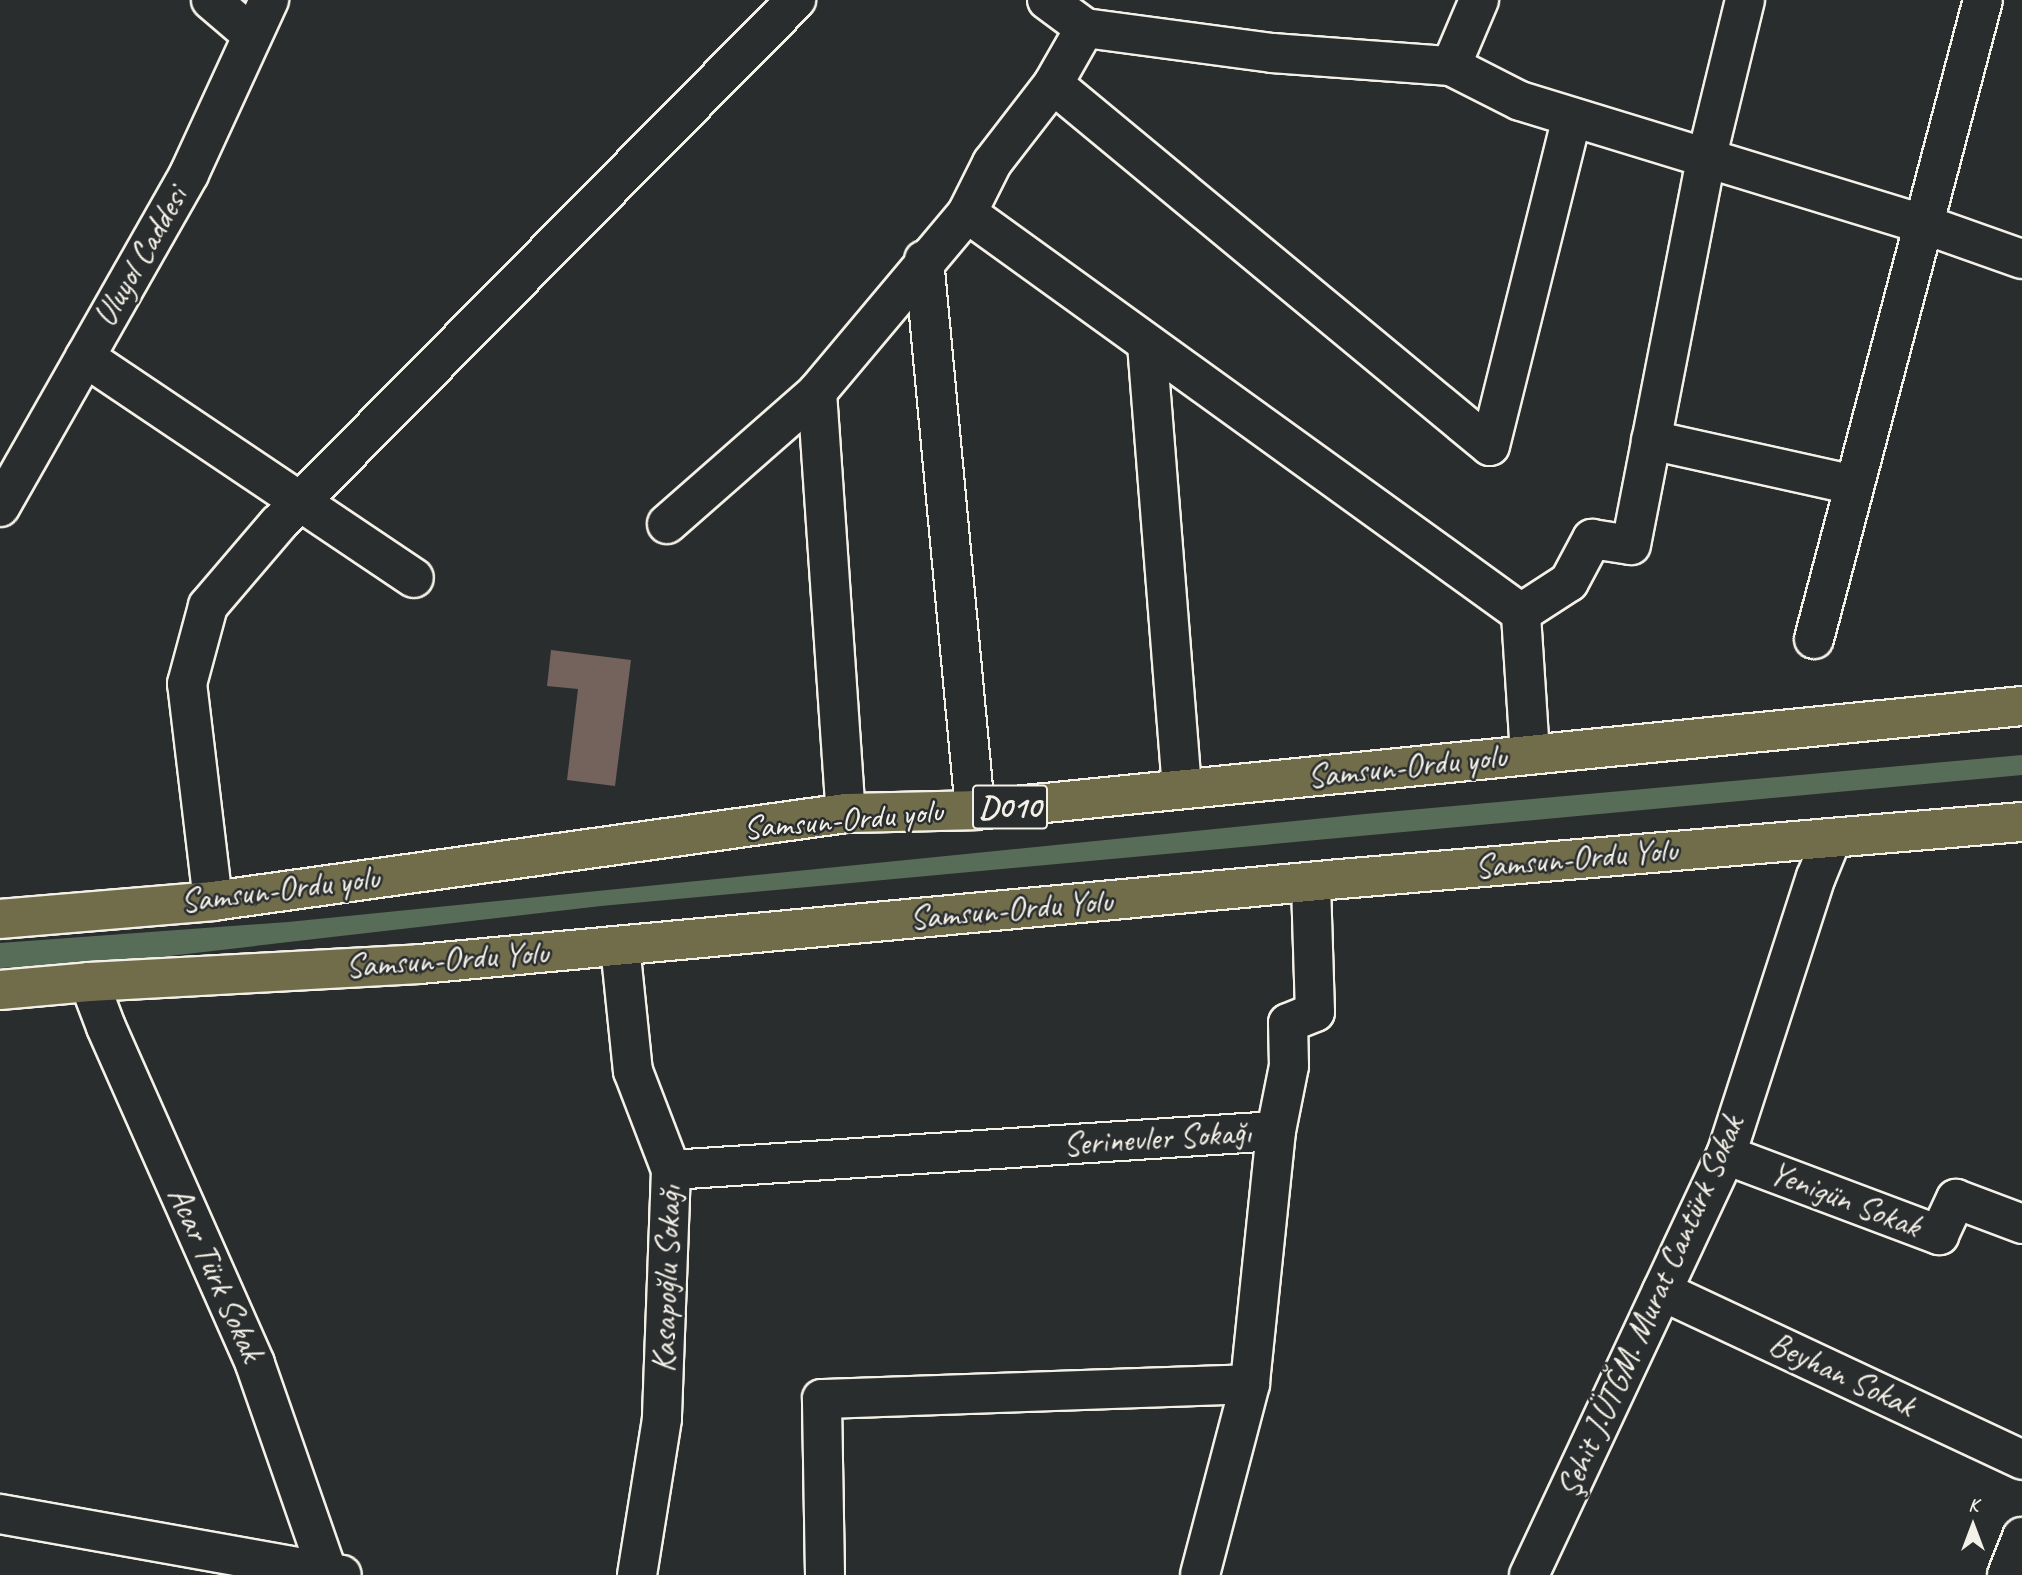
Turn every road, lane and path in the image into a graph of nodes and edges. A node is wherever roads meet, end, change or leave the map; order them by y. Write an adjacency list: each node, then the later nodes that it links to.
1 (211, 0): 9 (street)
2 (269, 0): 9 (street, Uluyol Caddesi)
3 (796, 0): 23 (street)
4 (1046, 0): 8 (street)
5 (1479, 0): 10 (street)
6 (1745, 0): 13 (street)
7 (1983, 0): 15 (street)
8 (1084, 28): 10 (street); 11 (street)
9 (252, 35): 19 (street, Uluyol Caddesi)
10 (1451, 66): 12 (street)
11 (1053, 83): 12 (street); 14 (street)
12 (1572, 118): 13 (street)
13 (1706, 160): 15 (street); 21 (street)
14 (967, 213): 16 (street); 18 (street)
15 (1923, 225): 17 (street); 22 (street)
16 (925, 260): 20 (street); 32 (street)
17 (2022, 260)
18 (1147, 344): 27 (street); 31 (street)
19 (85, 357): 23 (street); 24 (street, Uluyol Caddesi)
20 (817, 392): 25 (street); 33 (street)
21 (1651, 440): 22 (street); 27 (street)
22 (1854, 485): 28 (street)
23 (301, 501): 26 (street); 37 (street)
24 (0, 507)
25 (667, 524)
26 (414, 578)
27 (1521, 613): 30 (street)
28 (1814, 639)
29 (2022, 706): 30 (highway, Samsun-Ordu yolu / D010)
30 (1530, 754): 31 (highway, Samsun-Ordu yolu / D010)
31 (1182, 789): 32 (highway, Samsun-Ordu yolu / D010)
32 (975, 810): 33 (highway, Samsun-Ordu yolu / D010)
33 (846, 813): 37 (highway, Samsun-Ordu yolu / D010)
34 (2022, 822): 35 (highway, Samsun-Ordu Yolu)
35 (1832, 838): 36 (highway, Samsun-Ordu Yolu); 43 (street, Şehit J.ÜTĞM. Murat Cantürk Sokak)
36 (1311, 882): 39 (highway, Samsun-Ordu Yolu); 42 (street)
37 (213, 901): 38 (highway, Samsun-Ordu yolu / D010)
38 (0, 919)
39 (620, 946): 40 (highway, Samsun-Ordu Yolu); 44 (street, Kasapoğlu Sokağı)
40 (89, 982): 41 (highway, Samsun-Ordu Yolu); 51 (street, Acar Türk Sokak)
41 (0, 990)
42 (1276, 1131): 44 (street, Serinevler Sokağı); 47 (street, Serinevler Sokağı)
43 (1726, 1155): 45 (street, Yenigün Sokak); 46 (street, Şehit J.ÜTĞM. Murat Cantürk Sokak)
44 (671, 1170): 52 (street, Kasapoğlu Sokağı)
45 (2022, 1224)
46 (1662, 1291): 48 (street, Beyhan Sokak); 55 (street, Şehit J.ÜTĞM. Murat Cantürk Sokak)
47 (1250, 1384): 53 (street); 54 (street, Serinevler Sokağı)
48 (2022, 1460)
49 (0, 1514): 51 (street)
50 (2022, 1537): 56 (street)
51 (335, 1573)
52 (637, 1575)
53 (825, 1575)
54 (1200, 1575)
55 (1529, 1575)
56 (2007, 1575)

